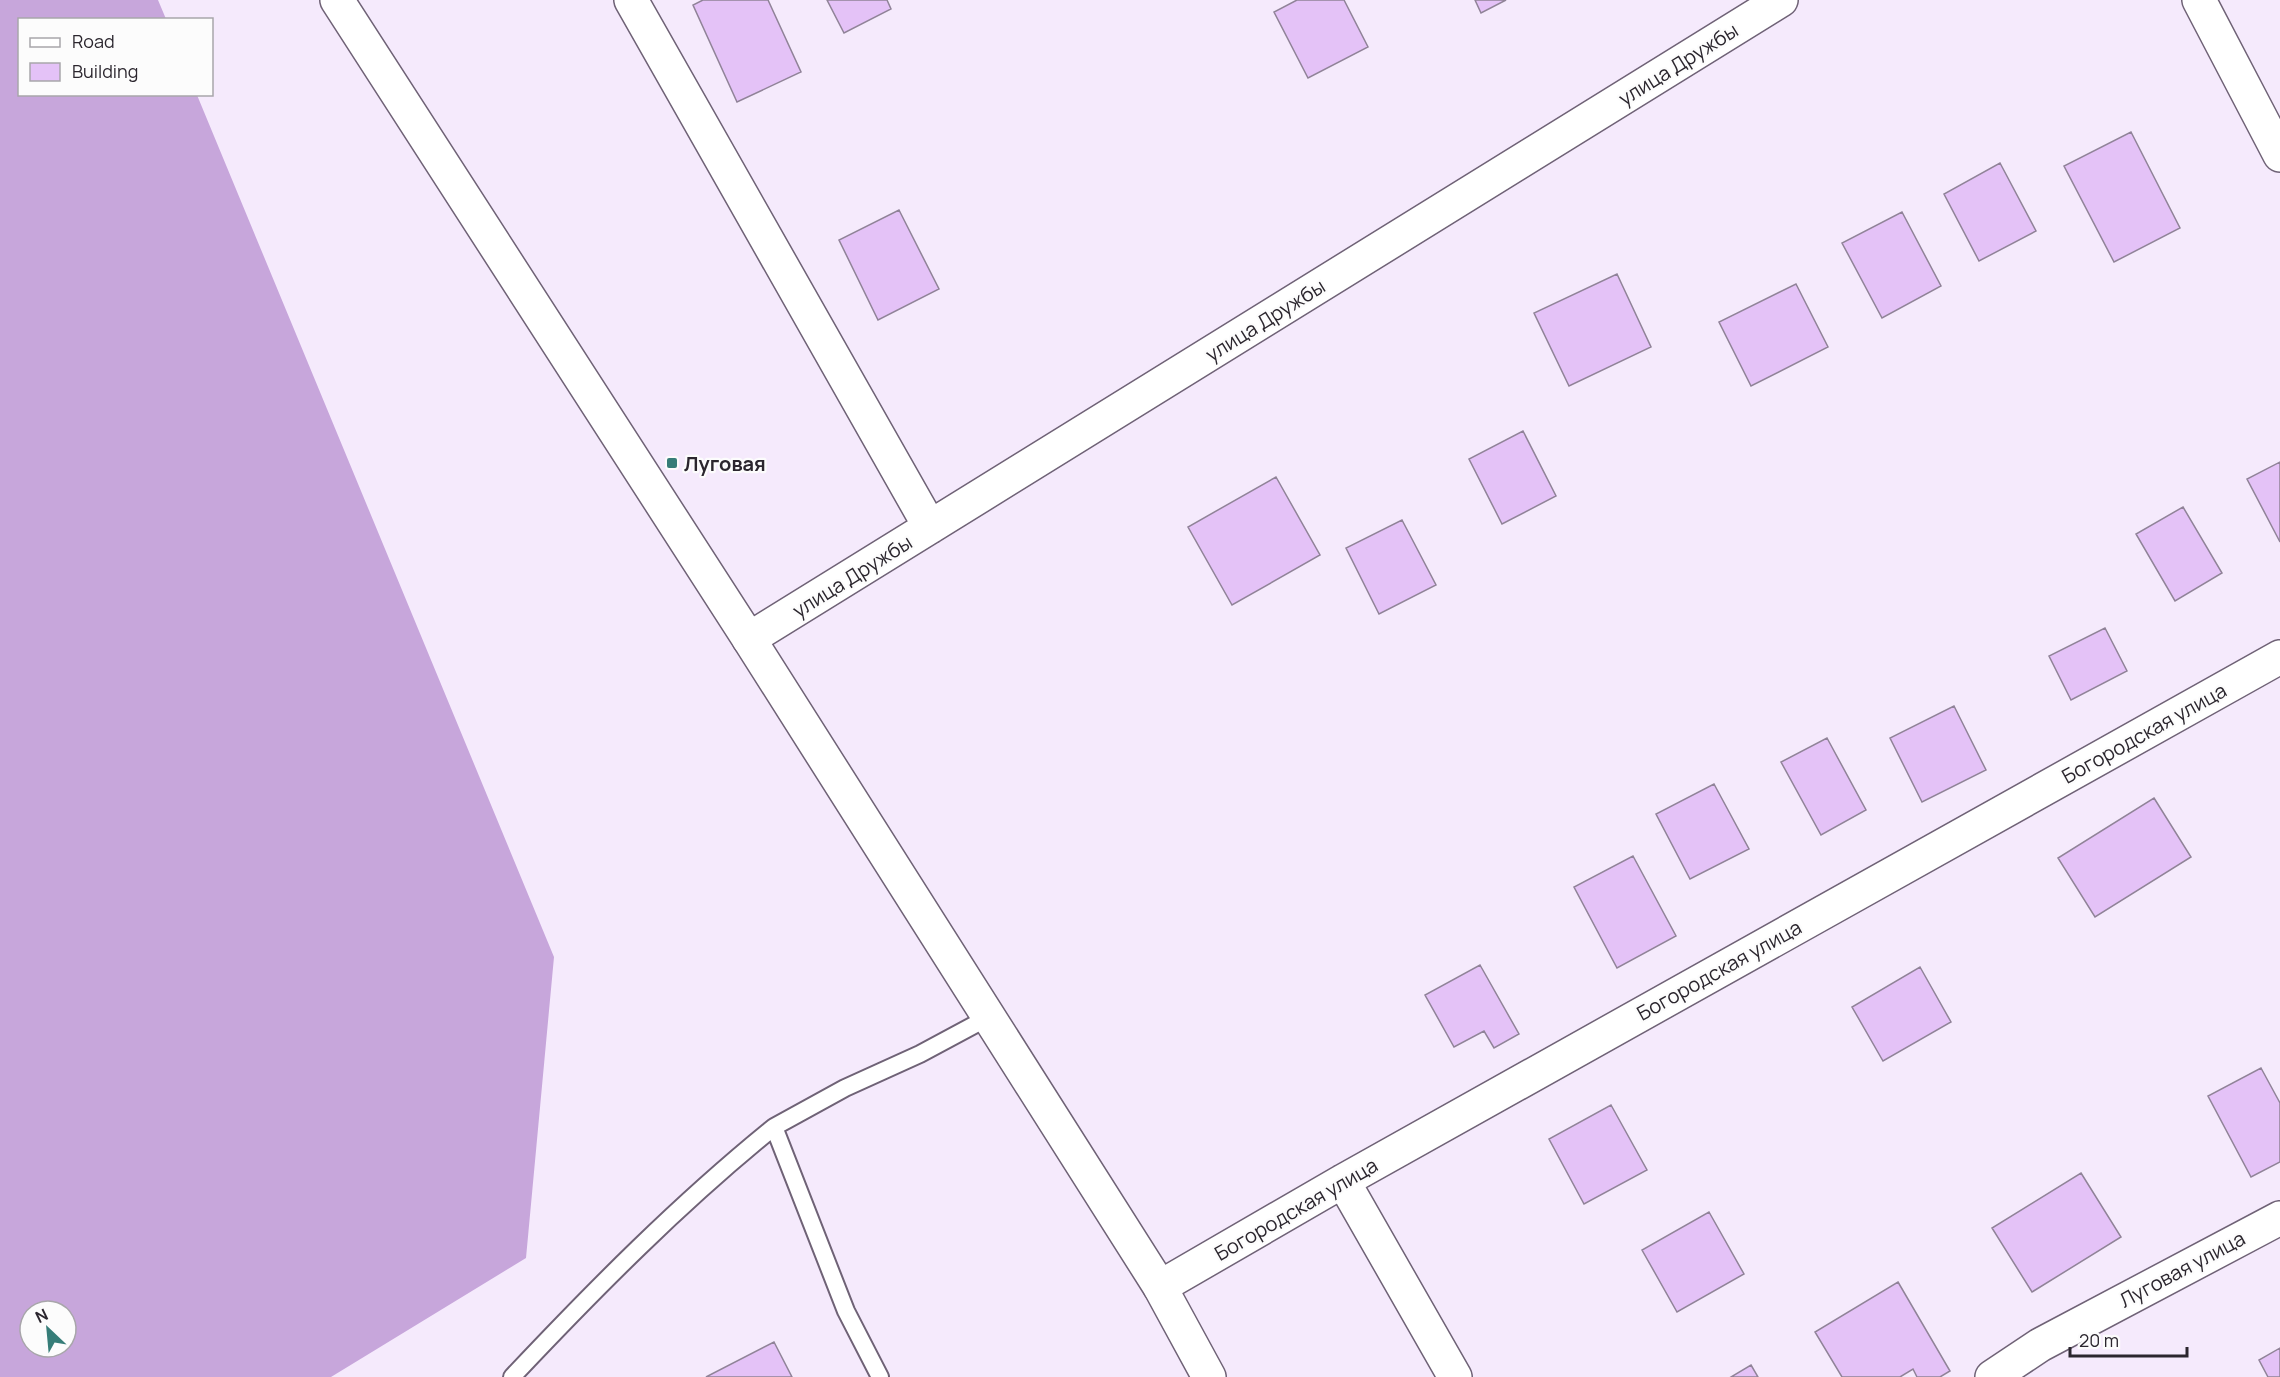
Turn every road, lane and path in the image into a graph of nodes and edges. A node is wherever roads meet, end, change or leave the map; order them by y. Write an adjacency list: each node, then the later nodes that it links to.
1 (337, 0): 7 (street)
2 (631, 0): 6 (street)
3 (1781, 0): 6 (street, улица Дружбы)
4 (2199, 0): 5 (street)
5 (2280, 155)
6 (930, 527): 7 (street, улица Дружбы)
7 (749, 639): 9 (street)
8 (2280, 657): 11 (street, Богородская улица)
9 (989, 1017): 10 (lane); 13 (street)
10 (774, 1127): 14 (lane); 15 (lane)
11 (1343, 1181): 13 (street, Богородская улица); 17 (street)
12 (2280, 1218): 18 (street, Луговая улица)
13 (1160, 1287): 16 (street)
14 (512, 1377)
15 (880, 1377)
16 (1209, 1377)
17 (1455, 1377)
18 (1992, 1377)

